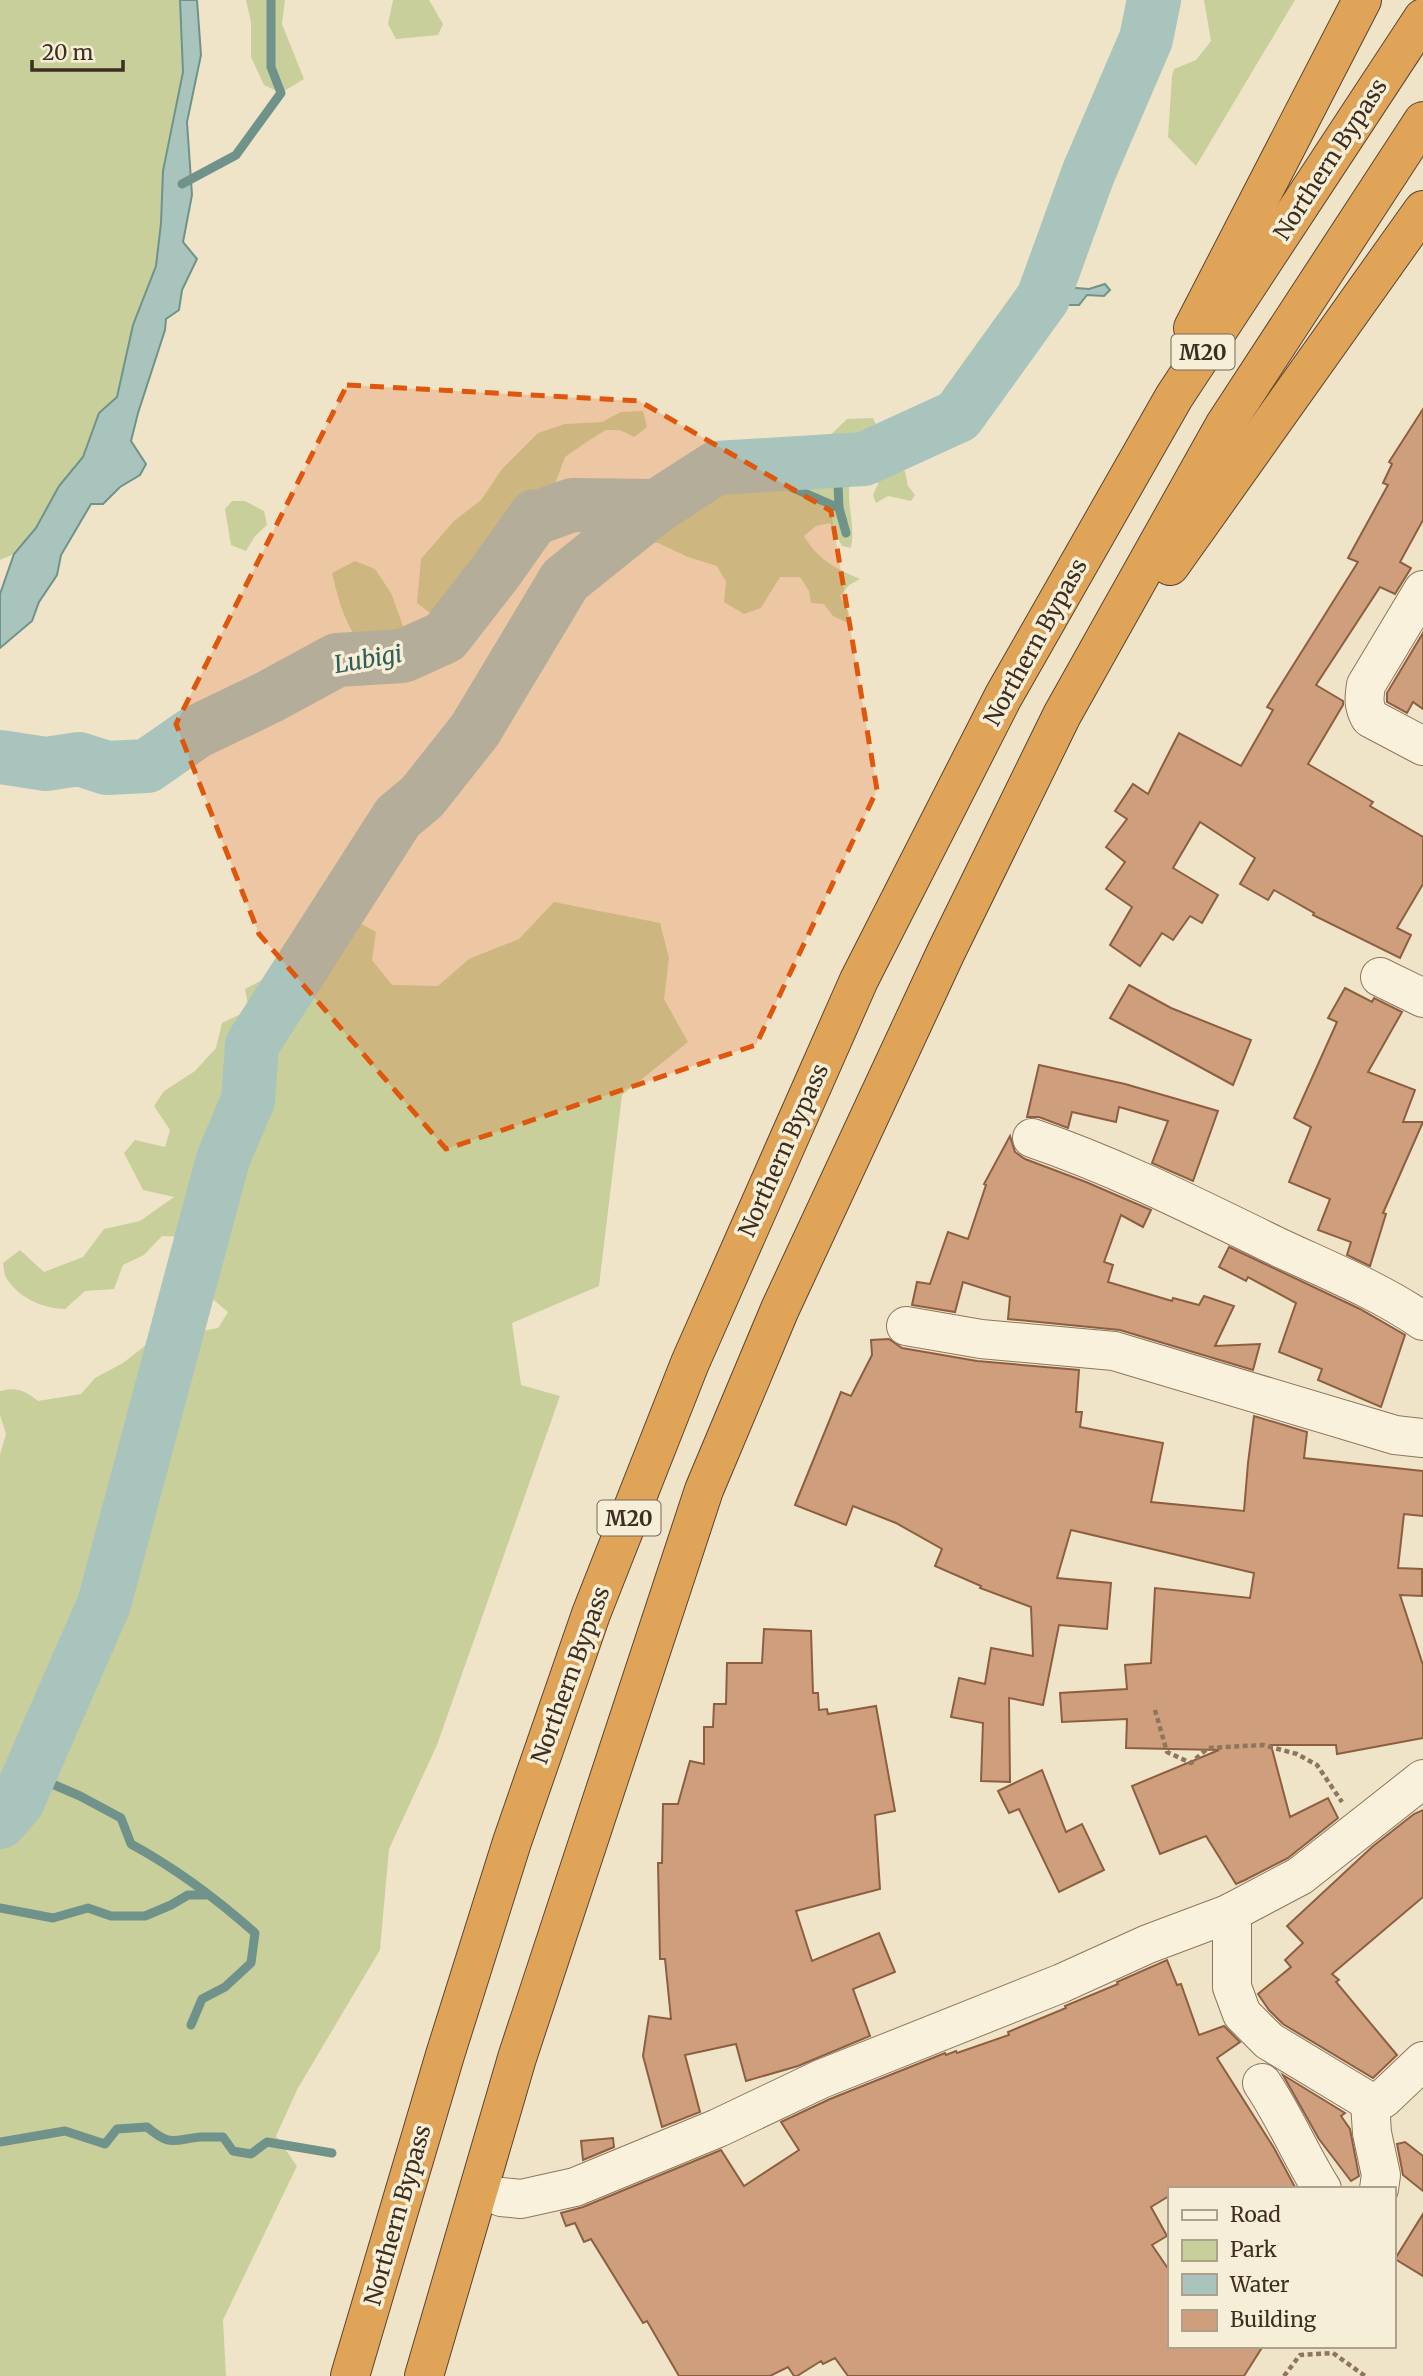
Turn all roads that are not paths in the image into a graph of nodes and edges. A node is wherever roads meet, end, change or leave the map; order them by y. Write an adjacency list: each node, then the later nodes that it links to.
1 (1362, 0): 6 (highway)
2 (1423, 18): 6 (highway, Northern Bypass / M20)
3 (1423, 121): 7 (highway, M20)
4 (1423, 209): 7 (highway)
5 (1423, 590): 8 (street)
6 (1003, 697): 23 (highway, Northern Bypass / M20)
7 (1062, 715): 24 (highway, M20)
8 (1423, 746)
9 (1380, 977): 10 (street)
10 (1423, 998)
11 (1032, 1138): 12 (street)
12 (1423, 1321)
13 (906, 1325): 14 (street)
14 (1423, 1438)
15 (1423, 1779): 16 (street)
16 (1232, 1912): 19 (street); 22 (street)
17 (1423, 2061): 19 (street)
18 (1262, 2083): 20 (street)
19 (1370, 2102): 21 (street)
20 (1321, 2187)
21 (1379, 2187)
22 (501, 2197)
23 (349, 2376)
24 (424, 2376)

